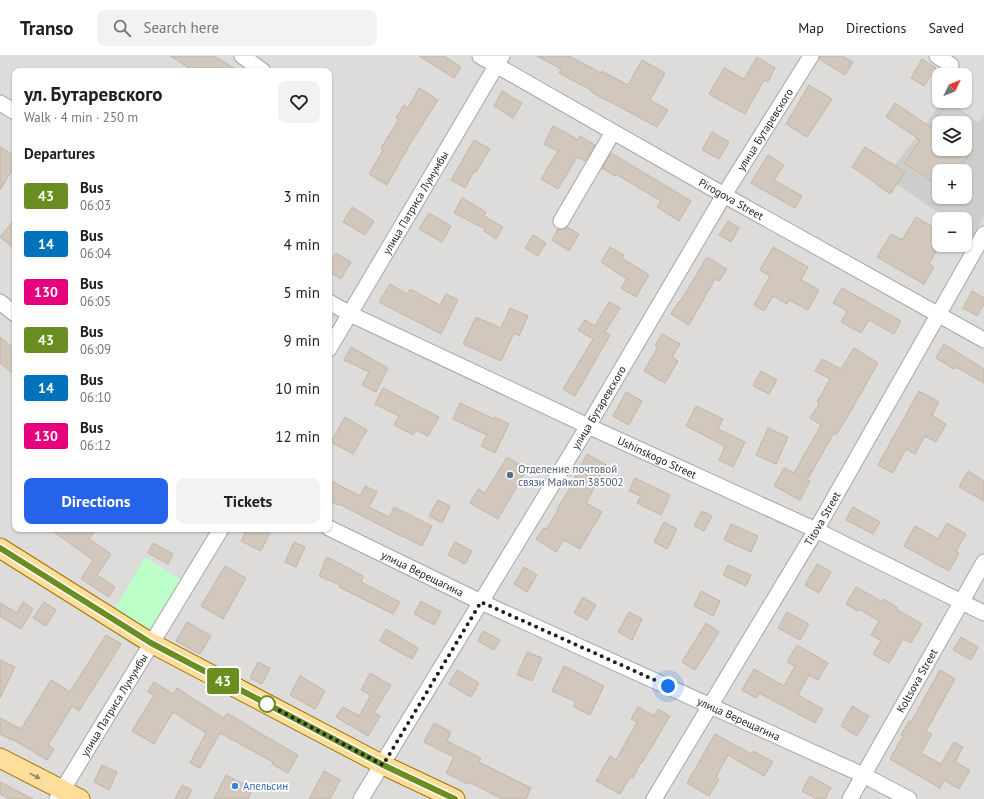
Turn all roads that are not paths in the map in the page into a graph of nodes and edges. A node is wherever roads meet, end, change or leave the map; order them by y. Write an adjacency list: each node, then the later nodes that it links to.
1 (242, 56): 7 (street)
2 (480, 56): 5 (street, Pirogova Street)
3 (811, 56): 11 (street, улица Бутаревского)
4 (937, 56): 6 (street)
5 (499, 61): 10 (street, Pirogova Street); 17 (street, улица Патриса Лумумбы)
6 (951, 65)
7 (259, 68)
8 (0, 103): 9 (street)
9 (12, 110)
10 (613, 132): 11 (street, Pirogova Street); 12 (street)
11 (724, 195): 18 (street, Pirogova Street); 21 (street, улица Бутаревского)
12 (561, 221)
13 (984, 234): 18 (street, Titova Street)
14 (0, 302): 16 (street)
15 (332, 304): 17 (street, Ushinskogo Street)
16 (12, 312)
17 (350, 314): 20 (street, улица Патриса Лумумбы); 21 (street, Ushinskogo Street)
18 (938, 314): 19 (street, Pirogova Street); 23 (street, Titova Street)
19 (984, 340)
20 (332, 344)
21 (588, 426): 23 (street, Ushinskogo Street); 27 (street, улица Бутаревского)
22 (332, 529): 27 (street, улица Верещагина)
23 (816, 530): 28 (street, Ushinskogo Street); 31 (street, Titova Street)
24 (219, 532): 30 (street, улица Патриса Лумумбы)
25 (0, 548): 30 (main road)
26 (984, 562): 28 (street, Koltsova Street)
27 (481, 602): 31 (street, улица Верещагина); 33 (street, улица Бутаревского)
28 (962, 602): 29 (street, Ushinskogo Street); 34 (street, Koltsova Street)
29 (984, 613)
30 (151, 643): 33 (main road); 35 (street, улица Патриса Лумумбы)
31 (711, 705): 34 (street, улица Верещагина); 39 (street, Titova Street)
32 (0, 758): 35 (main road, one-way to 35)
33 (383, 765): 37 (street, улица Бутаревского); 38 (main road)
34 (863, 775): 40 (street, Koltsova Street); 41 (street, улица Верещагина)
35 (59, 794): 36 (main road)
36 (80, 799)
37 (361, 799)
38 (455, 799)
39 (654, 799)
40 (850, 799)
41 (908, 799)

